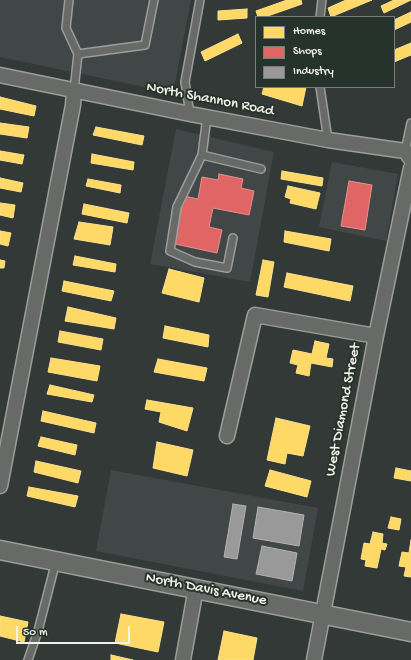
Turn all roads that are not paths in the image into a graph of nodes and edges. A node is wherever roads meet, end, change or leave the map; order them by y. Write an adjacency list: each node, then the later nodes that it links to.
1 (69, 0): 6 (lane)
2 (154, 0): 6 (lane)
3 (200, 0): 10 (lane)
4 (322, 0): 5 (lane)
5 (320, 16)
6 (78, 54): 9 (lane)
7 (0, 75): 9 (street, North Shannon Road)
8 (320, 88): 13 (lane)
9 (74, 90): 10 (street, North Shannon Road); 21 (street)
10 (190, 114): 11 (street, North Shannon Road)
11 (207, 117): 13 (street, North Shannon Road); 15 (lane)
12 (411, 122): 14 (lane)
13 (328, 140): 14 (street, North Shannon Road)
14 (409, 154)
15 (202, 155): 17 (lane); 18 (lane)
16 (411, 168): 19 (street, West Diamond Street)
17 (261, 169)
18 (233, 238)
19 (376, 336): 20 (street); 25 (street, West Diamond Street)
20 (227, 436)
21 (0, 486)
22 (0, 550): 23 (street, North Davis Avenue)
23 (56, 561): 24 (street, North Davis Avenue); 27 (lane)
24 (196, 588): 25 (street, North Davis Avenue); 28 (street)
25 (323, 613): 26 (street, North Davis Avenue); 29 (street, West Diamond Street)
26 (411, 632)
27 (28, 660)
28 (183, 660)
29 (314, 660)

